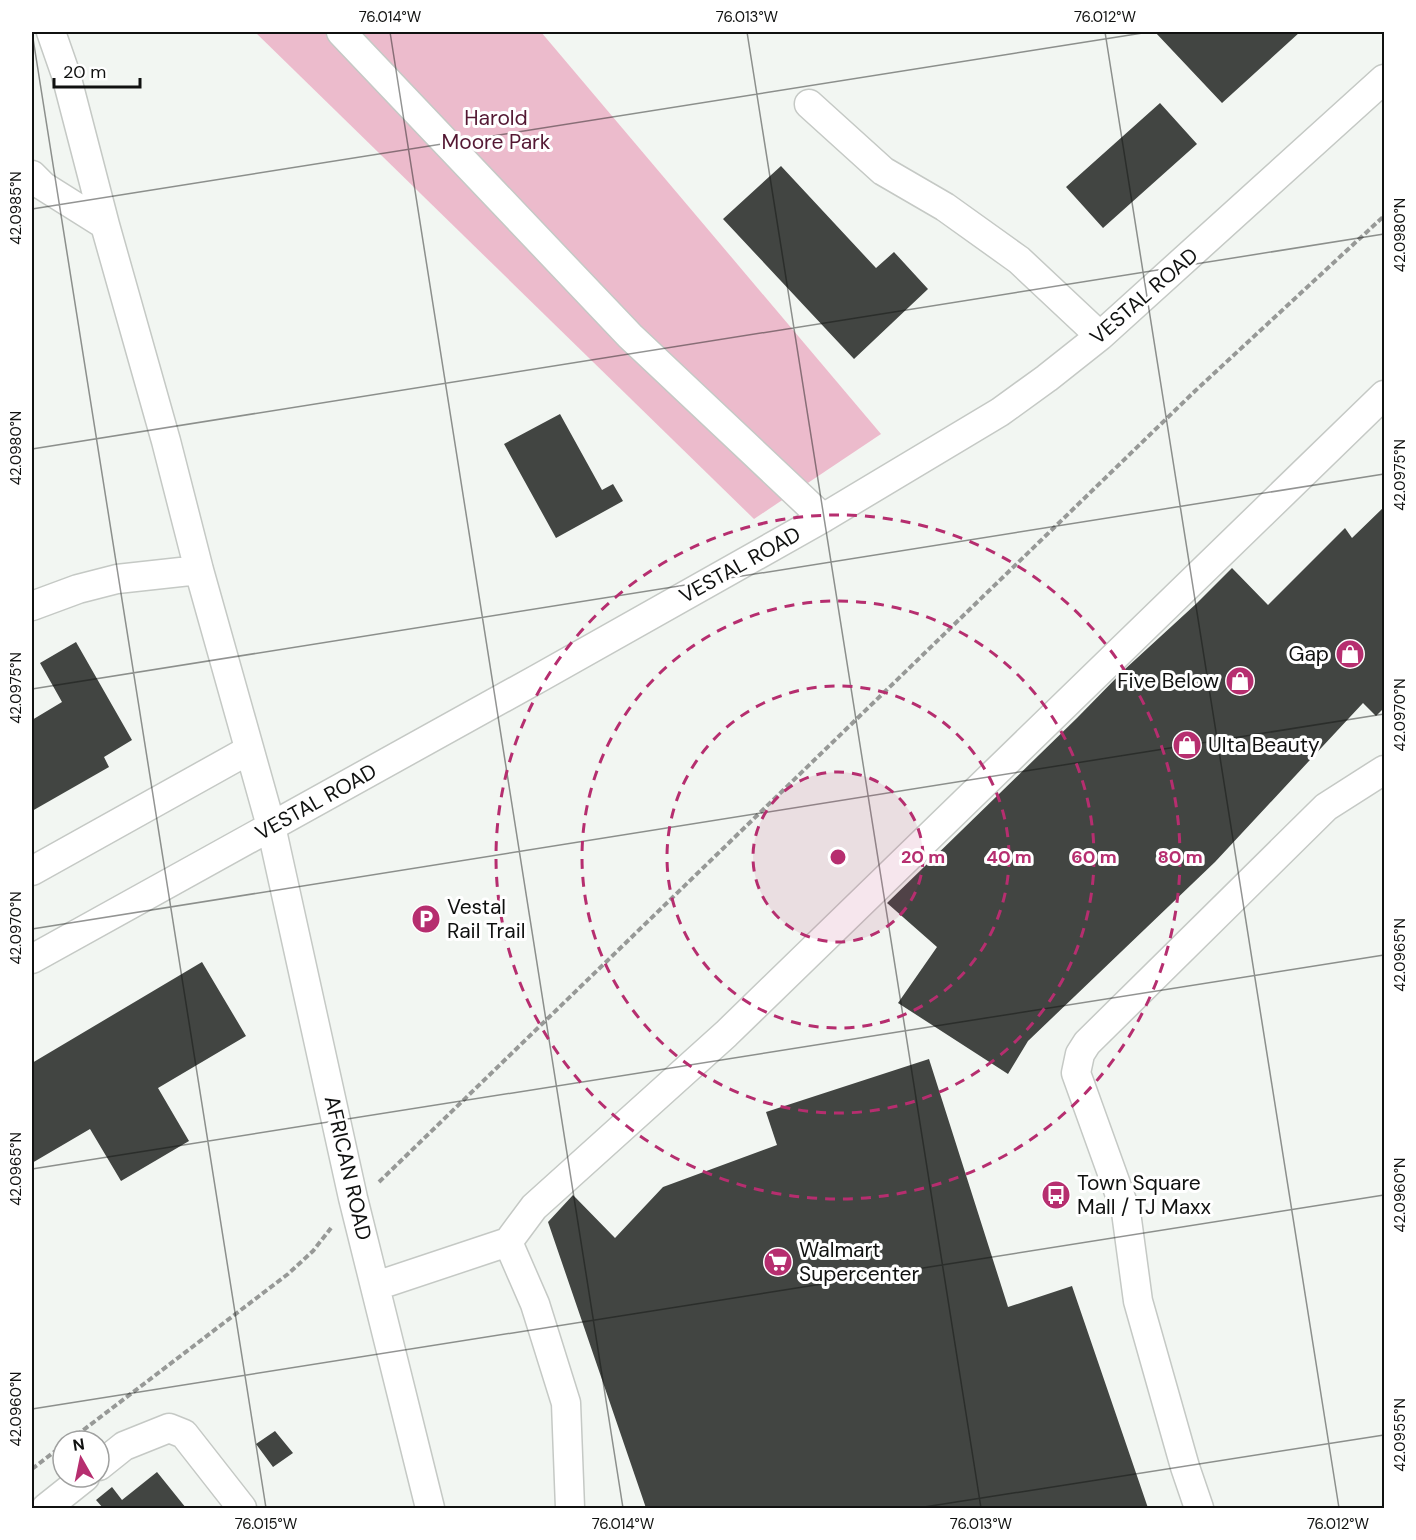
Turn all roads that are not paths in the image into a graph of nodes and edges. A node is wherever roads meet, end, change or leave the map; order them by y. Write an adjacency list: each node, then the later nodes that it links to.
1 (51, 32): 6 (street, AFRICAN ROAD)
2 (341, 32): 9 (street)
3 (1384, 79): 7 (street, VESTAL ROAD)
4 (809, 104): 7 (street)
5 (32, 175): 6 (street)
6 (105, 225): 10 (street, AFRICAN ROAD)
7 (1100, 336): 9 (street, VESTAL ROAD)
8 (1384, 394): 17 (street)
9 (823, 518): 14 (street, VESTAL ROAD)
10 (199, 570): 11 (street); 12 (street, AFRICAN ROAD)
11 (32, 606)
12 (249, 750): 14 (street, AFRICAN ROAD); 15 (street)
13 (1384, 770): 25 (street)
14 (271, 826): 16 (street, VESTAL ROAD); 18 (street, AFRICAN ROAD)
15 (32, 871)
16 (34, 951)
17 (508, 1242): 18 (street); 24 (street)
18 (376, 1286): 23 (street, AFRICAN ROAD)
19 (111, 1456): 22 (street)
20 (70, 1489): 21 (street)
21 (46, 1509)
22 (242, 1509)
23 (430, 1509)
24 (570, 1509)
25 (1199, 1509)

